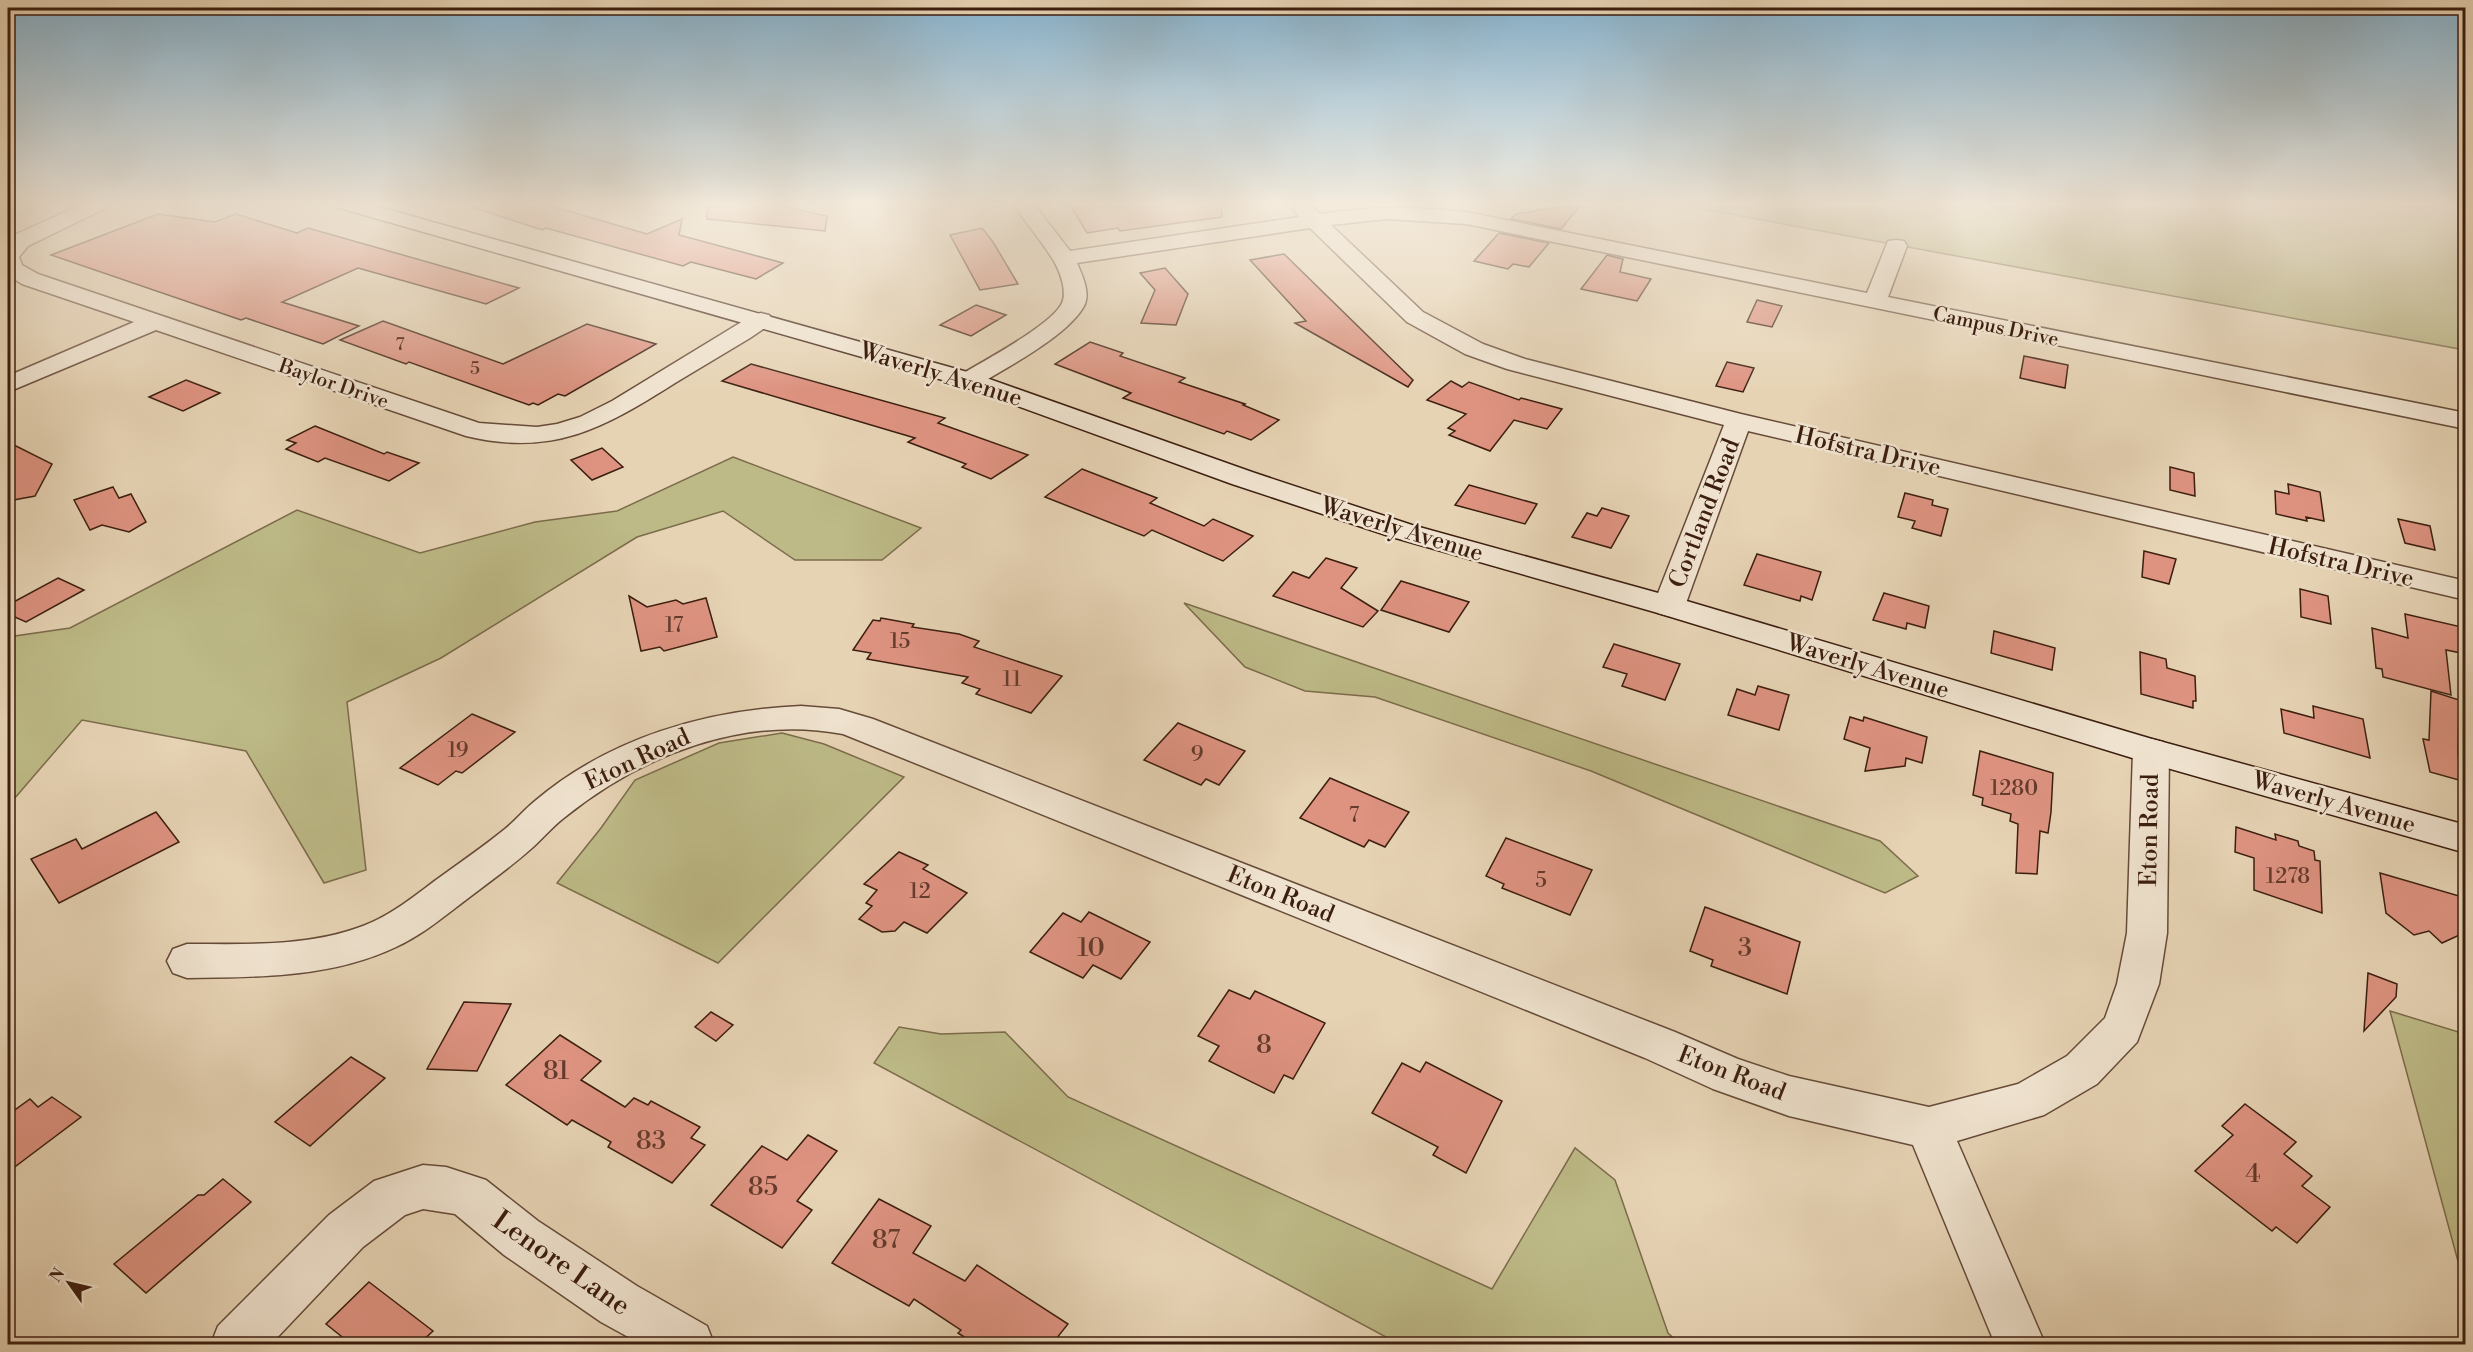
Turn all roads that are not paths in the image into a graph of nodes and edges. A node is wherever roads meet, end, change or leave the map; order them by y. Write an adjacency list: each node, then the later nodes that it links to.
1 (11, 266): 9 (street, Baylor Drive)
2 (568, 266): 8 (street, Waverly Avenue)
3 (1066, 266): 10 (street)
4 (1362, 266): 12 (street, Hofstra Drive)
5 (1699, 266): 7 (street, Campus Drive)
6 (1888, 266): 7 (street)
7 (1875, 301): 13 (street, Campus Drive)
8 (761, 320): 9 (street, Baylor Drive); 10 (street, Waverly Avenue)
9 (154, 322): 11 (street)
10 (969, 380): 15 (street, Waverly Avenue)
11 (8, 385)
12 (1739, 421): 14 (street, Hofstra Drive); 15 (street, Cortland Road)
13 (2466, 421)
14 (2466, 591)
15 (1669, 606): 16 (street, Waverly Avenue)
16 (2151, 751): 17 (street, Waverly Avenue); 19 (street, Eton Road)
17 (2466, 839)
18 (187, 961): 19 (street, Eton Road)
19 (1929, 1128): 22 (street)
20 (236, 1344): 21 (street, Lenore Lane)
21 (689, 1344)
22 (2020, 1344)

